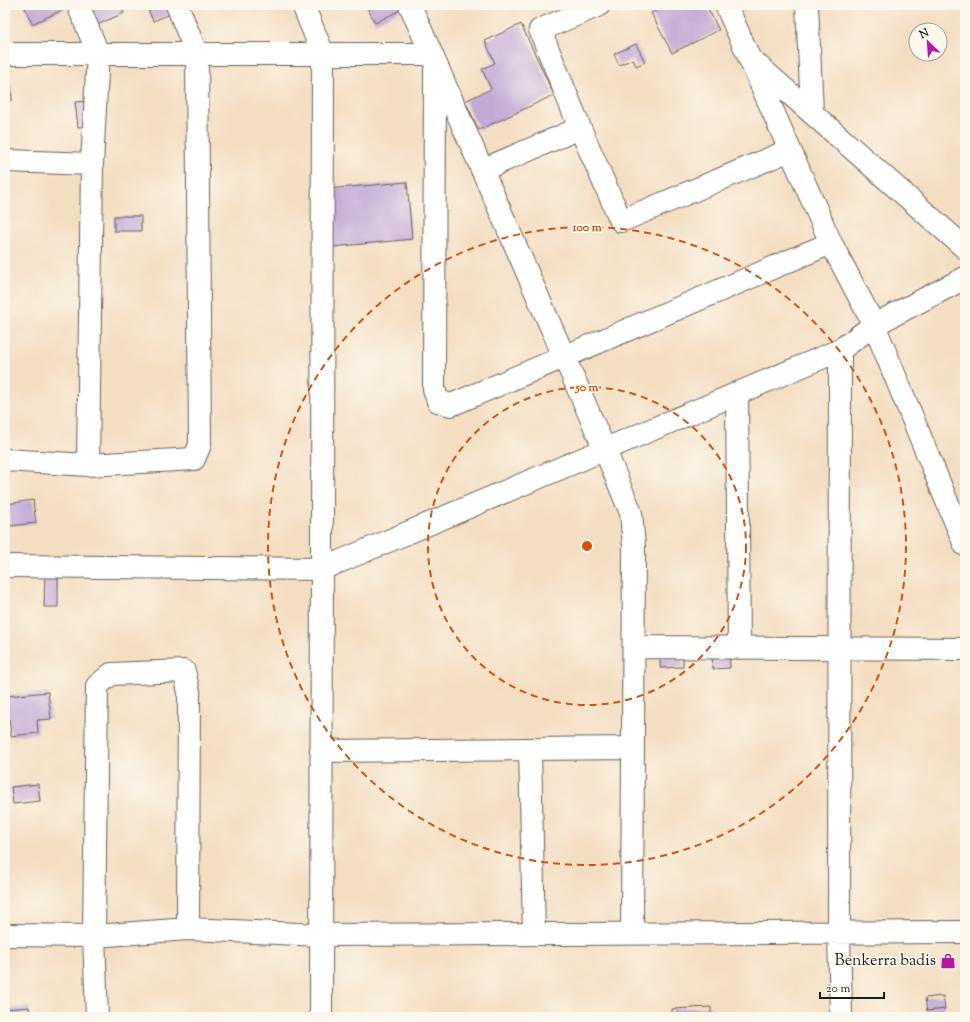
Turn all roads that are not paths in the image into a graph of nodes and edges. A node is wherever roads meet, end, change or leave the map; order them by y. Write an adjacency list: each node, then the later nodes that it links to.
1 (78, 5): 9 (street)
2 (177, 5): 11 (street)
3 (303, 5): 10 (street)
4 (410, 5): 13 (street)
5 (599, 5): 15 (street)
6 (726, 5): 12 (street)
7 (807, 5): 14 (street)
8 (5, 54): 9 (street)
9 (98, 54): 11 (street); 18 (street)
10 (324, 54): 11 (street); 13 (street); 32 (street)
11 (197, 55): 29 (street)
12 (750, 57): 14 (street); 16 (street)
13 (433, 58): 19 (street); 25 (street)
14 (812, 112): 21 (street)
15 (580, 128): 16 (street); 19 (street)
16 (790, 150): 20 (street)
17 (5, 161): 18 (street)
18 (92, 164): 29 (street)
19 (482, 170): 25 (street)
20 (831, 243): 23 (street); 25 (street)
21 (965, 248)
22 (965, 278): 23 (street)
23 (874, 325): 24 (street); 30 (street)
24 (840, 350): 26 (street); 35 (street)
25 (564, 356): 27 (street)
26 (737, 393): 27 (street); 34 (street)
27 (605, 450): 32 (street); 33 (street)
28 (5, 460): 29 (street)
29 (88, 465)
30 (965, 545)
31 (5, 566): 32 (street)
32 (322, 570): 39 (street)
33 (634, 647): 34 (street); 37 (street)
34 (739, 648): 35 (street)
35 (840, 648): 36 (street); 41 (street)
36 (965, 649)
37 (633, 748): 38 (street); 43 (street)
38 (530, 749): 39 (street); 44 (street)
39 (321, 751): 46 (street)
40 (188, 929): 46 (street); 47 (street); 47 (street)
41 (839, 932): 42 (street); 43 (street); 50 (street)
42 (965, 932)
43 (632, 933): 44 (street)
44 (534, 934): 46 (street)
45 (5, 935): 47 (street)
46 (321, 935): 49 (street)
47 (94, 936): 48 (street)
48 (97, 1017)
49 (321, 1017)
50 (841, 1017)

